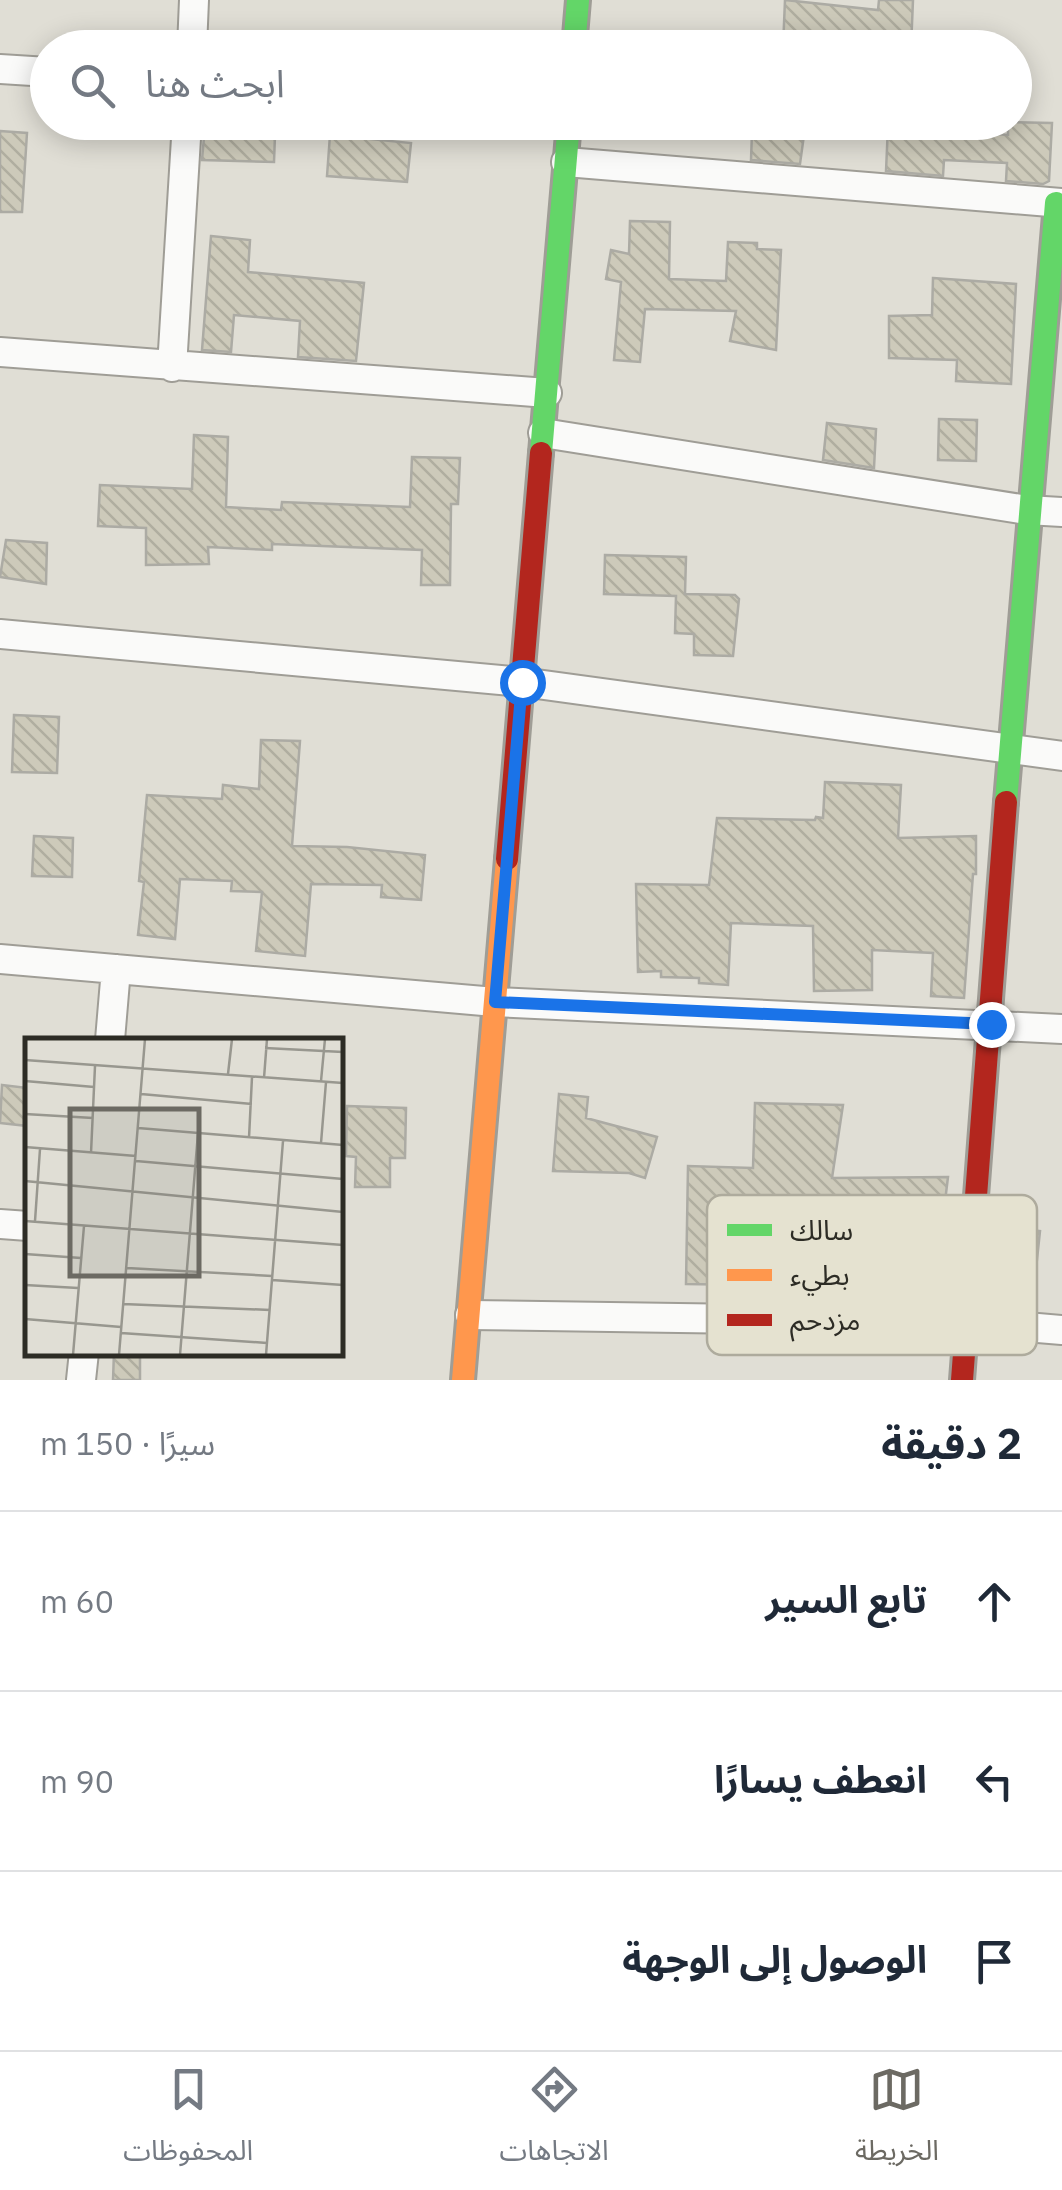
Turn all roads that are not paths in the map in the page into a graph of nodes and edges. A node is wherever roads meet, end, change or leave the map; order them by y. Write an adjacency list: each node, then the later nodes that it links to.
1 (194, 0): 3 (street)
2 (578, 0): 4 (street)
3 (193, 30)
4 (576, 30)
5 (0, 69): 6 (street)
6 (30, 71)
7 (186, 140): 12 (street)
8 (568, 140): 9 (street)
9 (566, 162): 10 (street); 13 (street)
10 (1059, 203): 15 (street)
11 (0, 352): 12 (street)
12 (172, 366): 13 (street)
13 (547, 392): 14 (street)
14 (543, 433): 15 (street); 18 (street)
15 (1027, 510): 16 (street); 19 (street)
16 (1062, 512)
17 (0, 634): 18 (street)
18 (522, 682): 19 (street); 23 (street)
19 (1012, 751): 20 (street); 24 (street)
20 (1062, 756)
21 (0, 960): 22 (street)
22 (116, 969): 23 (street); 26 (street)
23 (495, 1002): 24 (street); 30 (street)
24 (991, 1024): 25 (street); 27 (street)
25 (1062, 1029)
26 (110, 1038)
27 (977, 1195)
28 (0, 1224): 29 (street)
29 (25, 1226)
30 (470, 1315): 31 (street); 37 (street)
31 (707, 1318)
32 (1037, 1328): 33 (street)
33 (1062, 1330)
34 (84, 1355): 36 (street)
35 (964, 1355): 38 (street)
36 (81, 1380)
37 (464, 1380)
38 (962, 1380)

